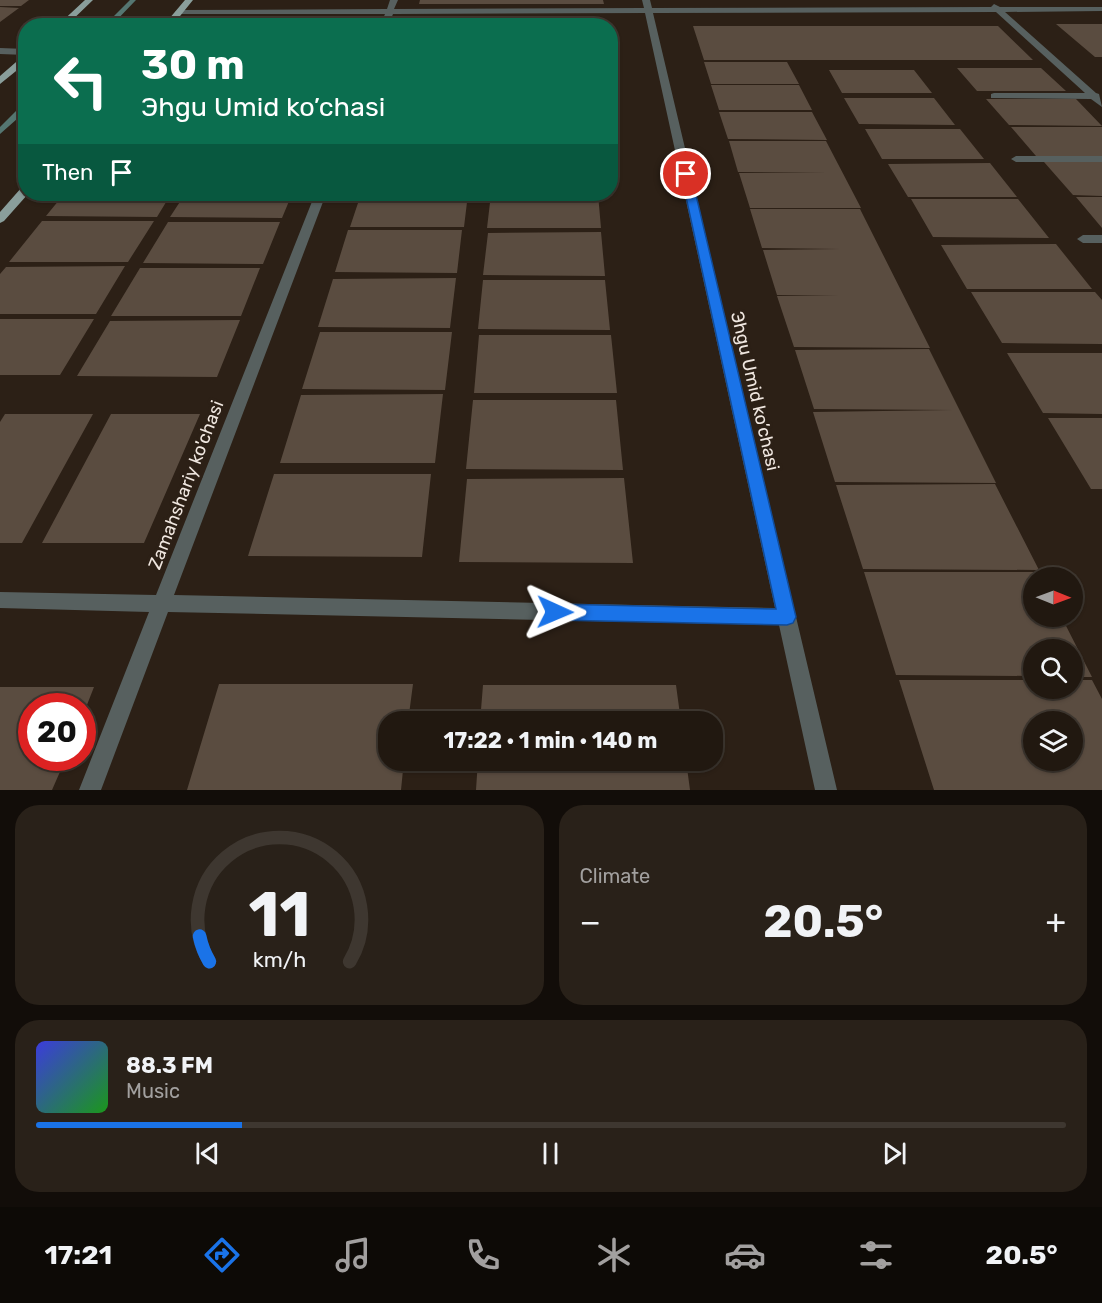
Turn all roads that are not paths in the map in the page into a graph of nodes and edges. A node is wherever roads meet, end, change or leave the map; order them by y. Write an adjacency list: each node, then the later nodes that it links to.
1 (89, 0): 10 (main road)
2 (189, 0): 9 (main road)
3 (394, 0): 8 (street)
4 (987, 0): 6 (street)
5 (647, 5): 6 (street); 8 (street); 29 (street, Эhgu Umid ko’chasi)
6 (997, 9): 7 (street); 18 (street)
7 (1102, 9)
8 (390, 11): 9 (street); 12 (street)
9 (179, 12): 11 (main road)
10 (70, 18)
11 (174, 18)
12 (387, 18)
13 (0, 51): 14 (street)
14 (18, 51)
15 (18, 65): 16 (main road)
16 (0, 81)
17 (994, 96): 18 (street)
18 (1098, 96): 19 (street)
19 (1102, 104)
20 (1016, 159): 21 (street)
21 (1102, 159)
22 (18, 198): 24 (main road)
23 (317, 201): 28 (street, Zamahshariy ko'chasi)
24 (0, 219)
25 (1083, 239): 26 (street)
26 (1102, 239)
27 (0, 600): 28 (street)
28 (161, 604): 29 (street); 30 (street, Zamahshariy ko'chasi)
29 (787, 617): 31 (street, Эhgu Umid ko’chasi)
30 (90, 790)
31 (826, 790)

